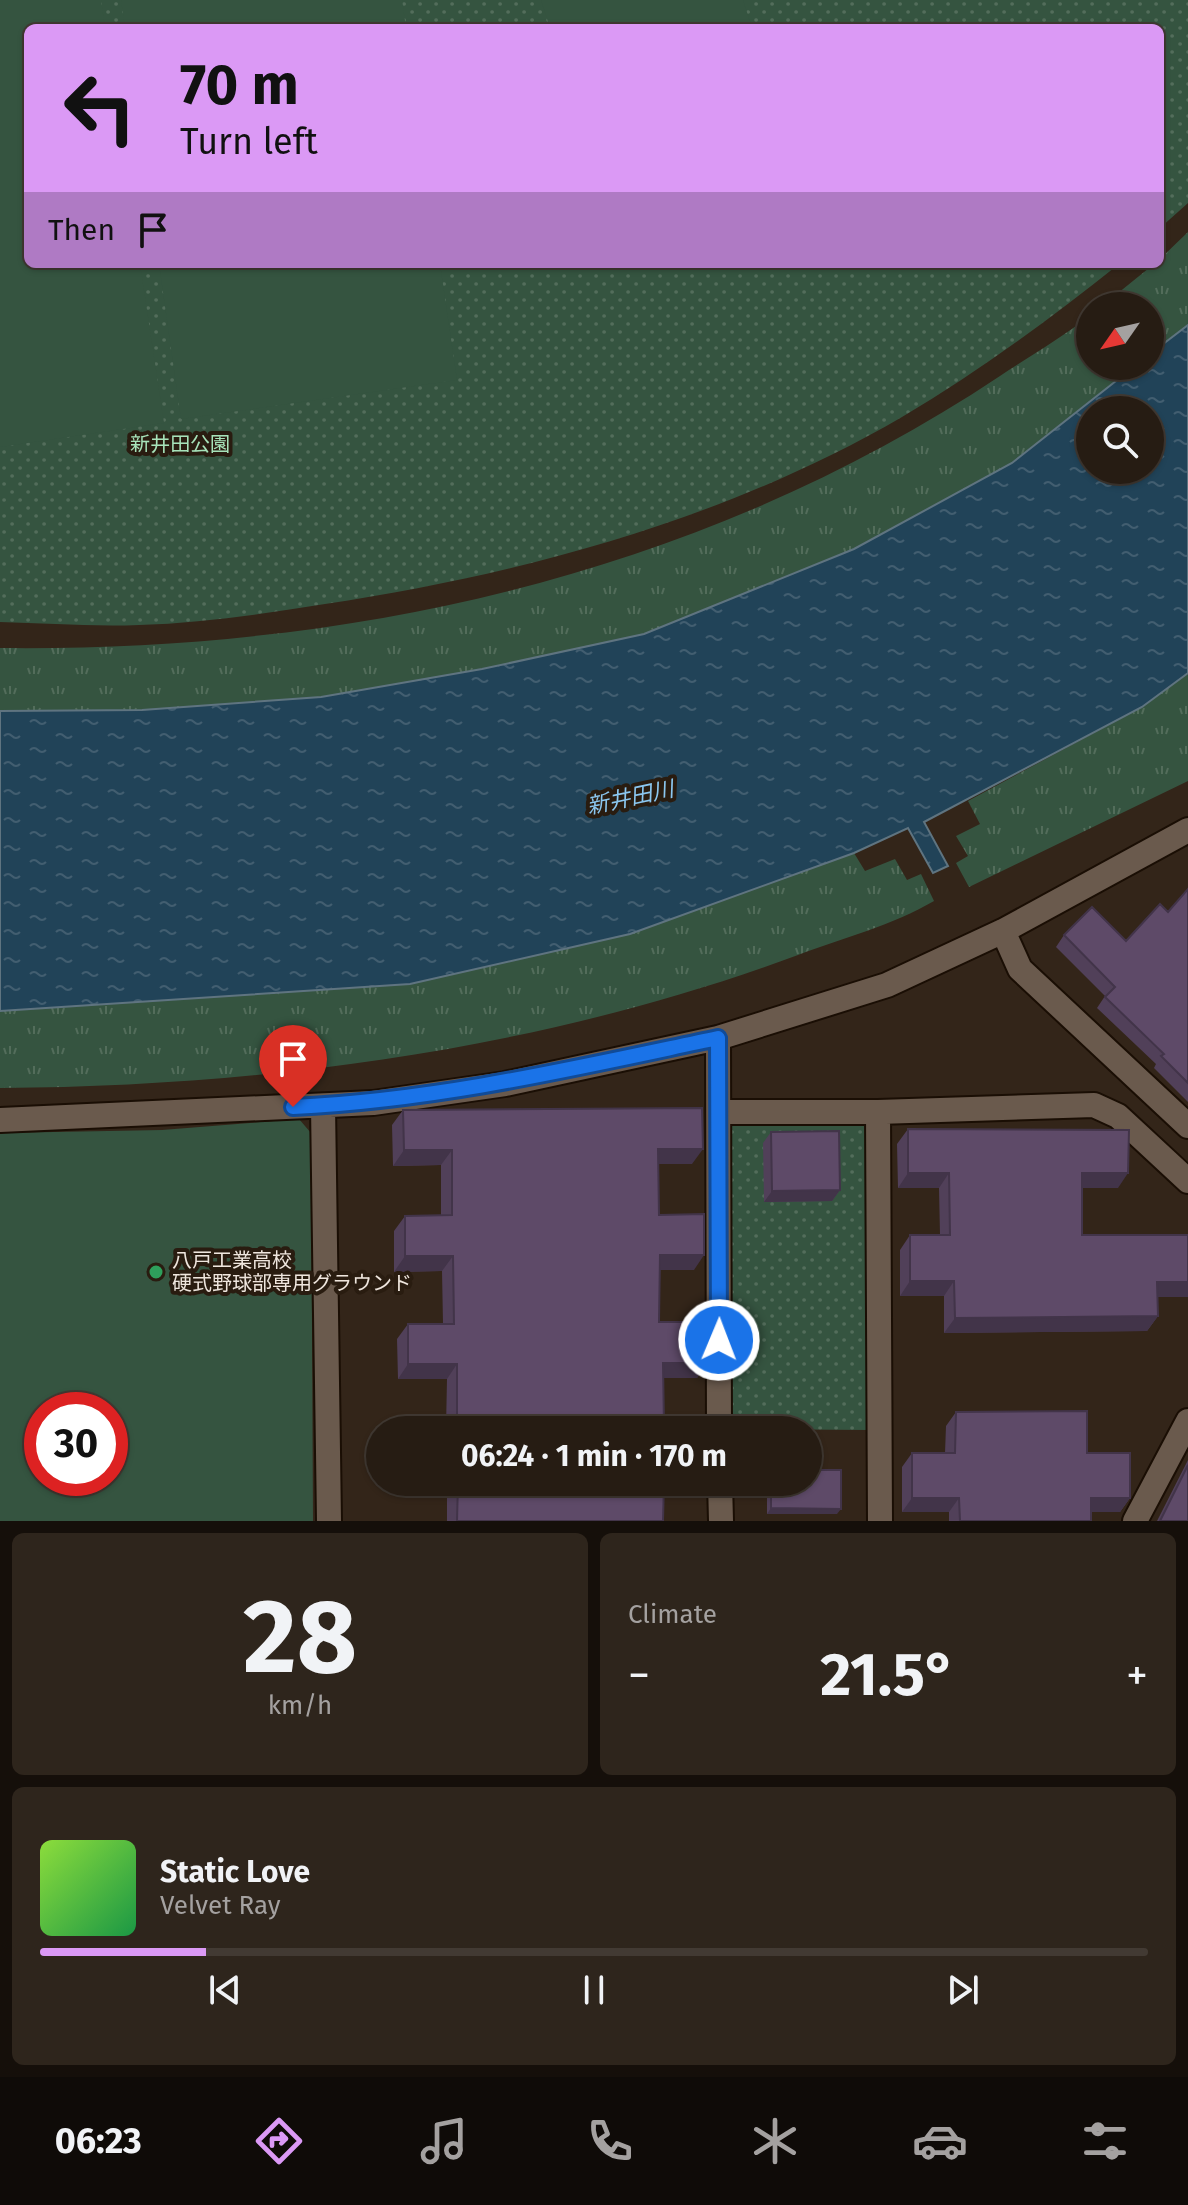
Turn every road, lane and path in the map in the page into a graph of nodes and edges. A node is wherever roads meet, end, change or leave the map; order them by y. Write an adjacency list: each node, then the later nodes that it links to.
1 (1188, 830): 2 (street)
2 (1003, 931): 3 (street); 8 (street)
3 (718, 1038): 4 (street); 5 (street)
4 (323, 1106): 7 (street); 13 (street)
5 (719, 1112): 6 (street); 10 (street)
6 (878, 1112): 9 (street); 15 (street)
7 (0, 1120)
8 (1188, 1126)
9 (1188, 1181)
10 (719, 1416)
11 (1188, 1421): 16 (street)
12 (720, 1496): 14 (street)
13 (329, 1521)
14 (721, 1521)
15 (880, 1521)
16 (1135, 1521)

